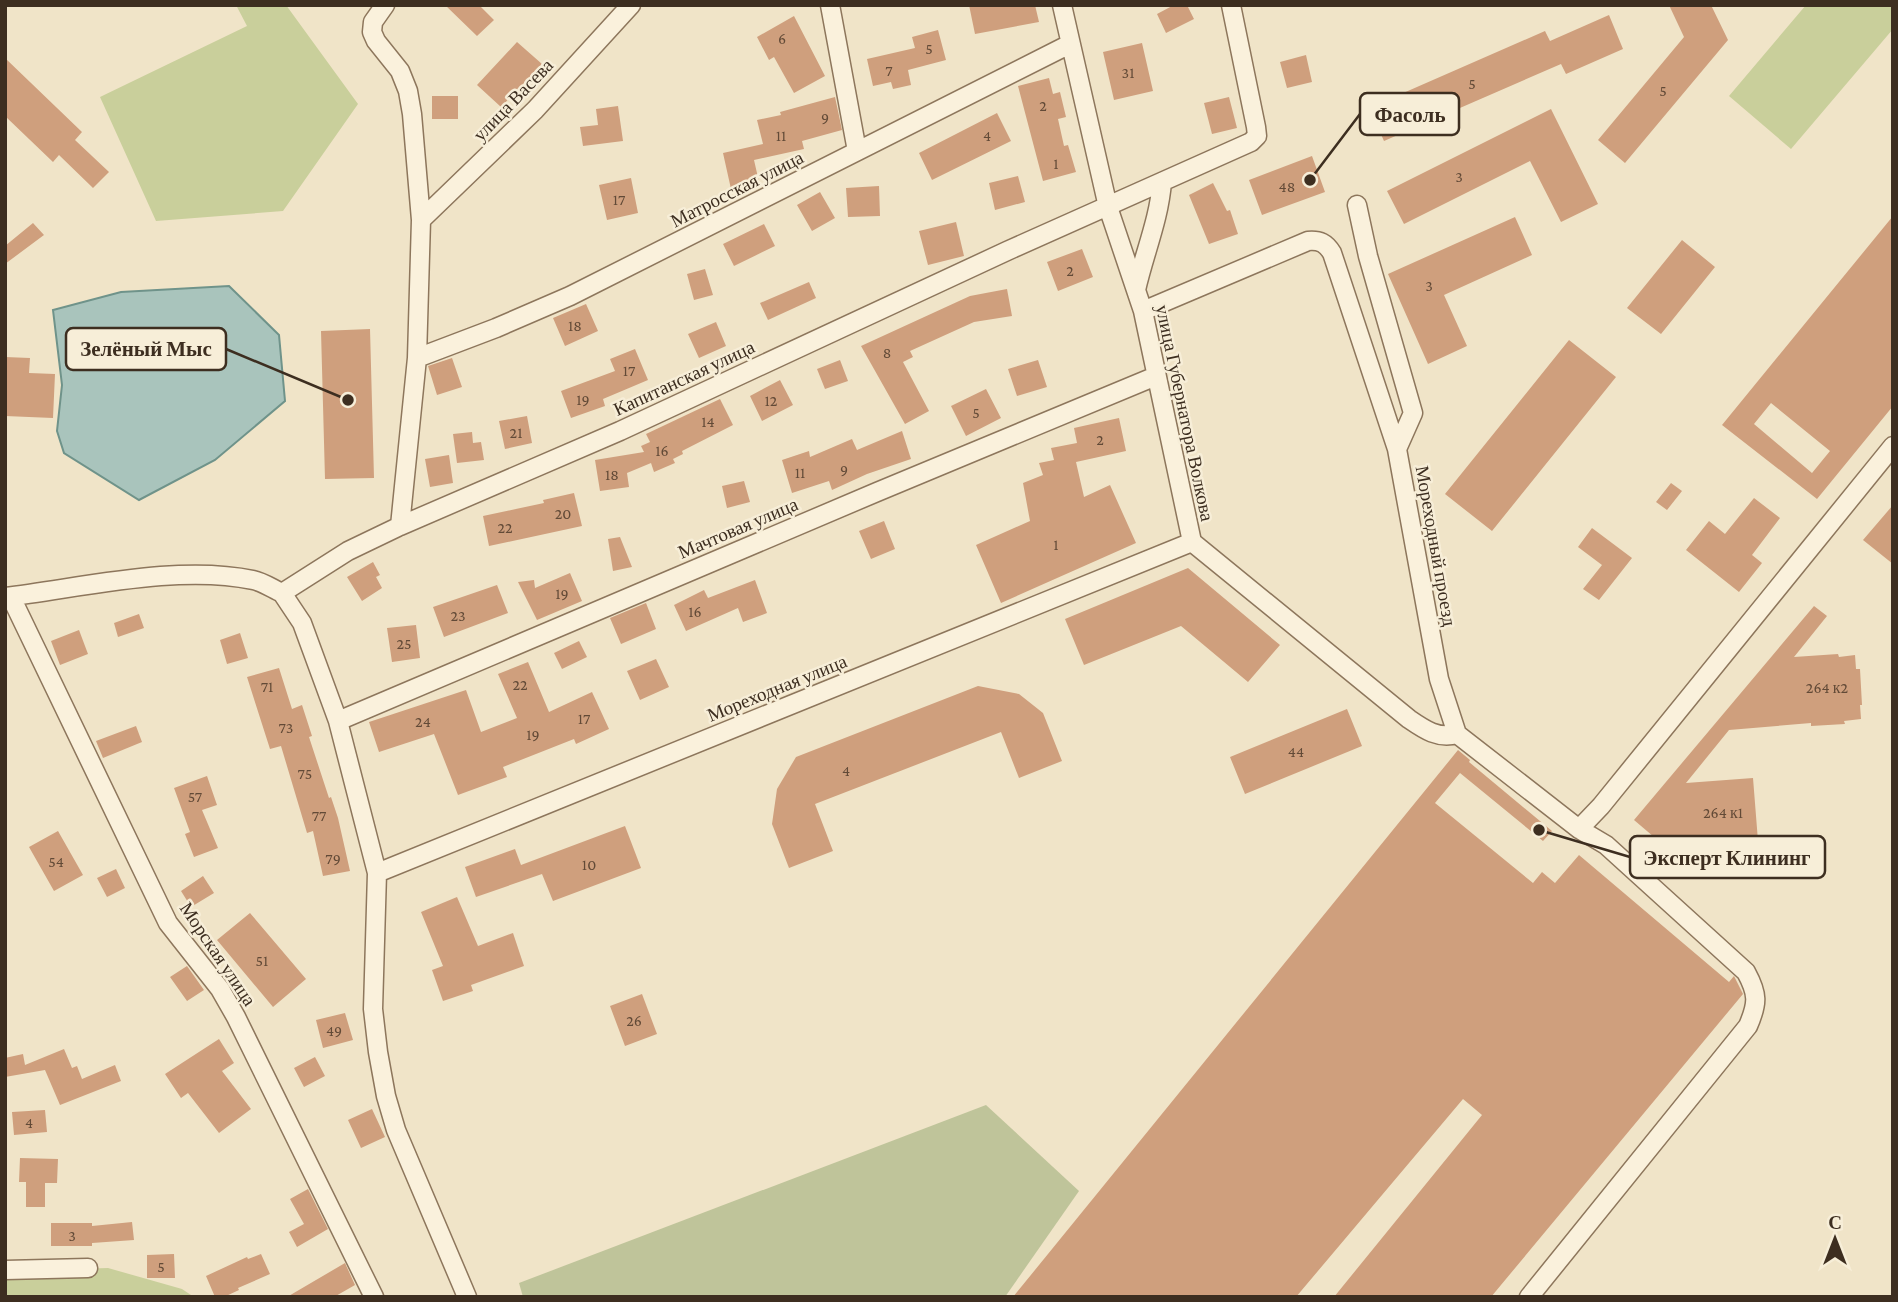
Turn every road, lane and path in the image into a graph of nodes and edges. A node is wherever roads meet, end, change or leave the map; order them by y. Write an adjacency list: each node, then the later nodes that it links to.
1 (385, 5): 11 (street)
2 (631, 5): 11 (street, улица Васева)
3 (830, 5): 7 (street)
4 (1062, 5): 6 (street, улица Губернатора Волкова)
5 (1231, 5): 8 (street, Капитанская улица)
6 (1070, 44): 7 (street, Матросская улица); 10 (street, улица Губернатора Волкова)
7 (857, 151): 14 (street, Матросская улица)
8 (1162, 183): 10 (street, Капитанская улица); 12 (street)
9 (1357, 205): 17 (street, Мореходный проезд)
10 (1108, 207): 12 (street, улица Губернатора Волкова); 18 (street, Капитанская улица)
11 (421, 220): 14 (street)
12 (1136, 290): 13 (street, улица Губернатора Волкова)
13 (1143, 311): 15 (street, улица Губернатора Волкова); 17 (street)
14 (417, 358): 18 (street)
15 (1156, 376): 19 (street, улица Губернатора Волкова); 22 (street, Мачтовая улица)
16 (1893, 446): 24 (street)
17 (1396, 449): 23 (street, Мореходный проезд)
18 (400, 526): 20 (street, Капитанская улица)
19 (1192, 542): 23 (street, улица Губернатора Волкова); 25 (street, Мореходная улица)
20 (282, 593): 21 (street, Морская улица); 22 (street)
21 (8, 597): 28 (street, Морская улица)
22 (338, 721): 25 (street)
23 (1459, 736): 24 (street)
24 (1579, 829): 30 (street)
25 (377, 873): 29 (street)
26 (88, 1268): 27 (street)
27 (5, 1270)
28 (374, 1297)
29 (467, 1297)
30 (1529, 1297)

